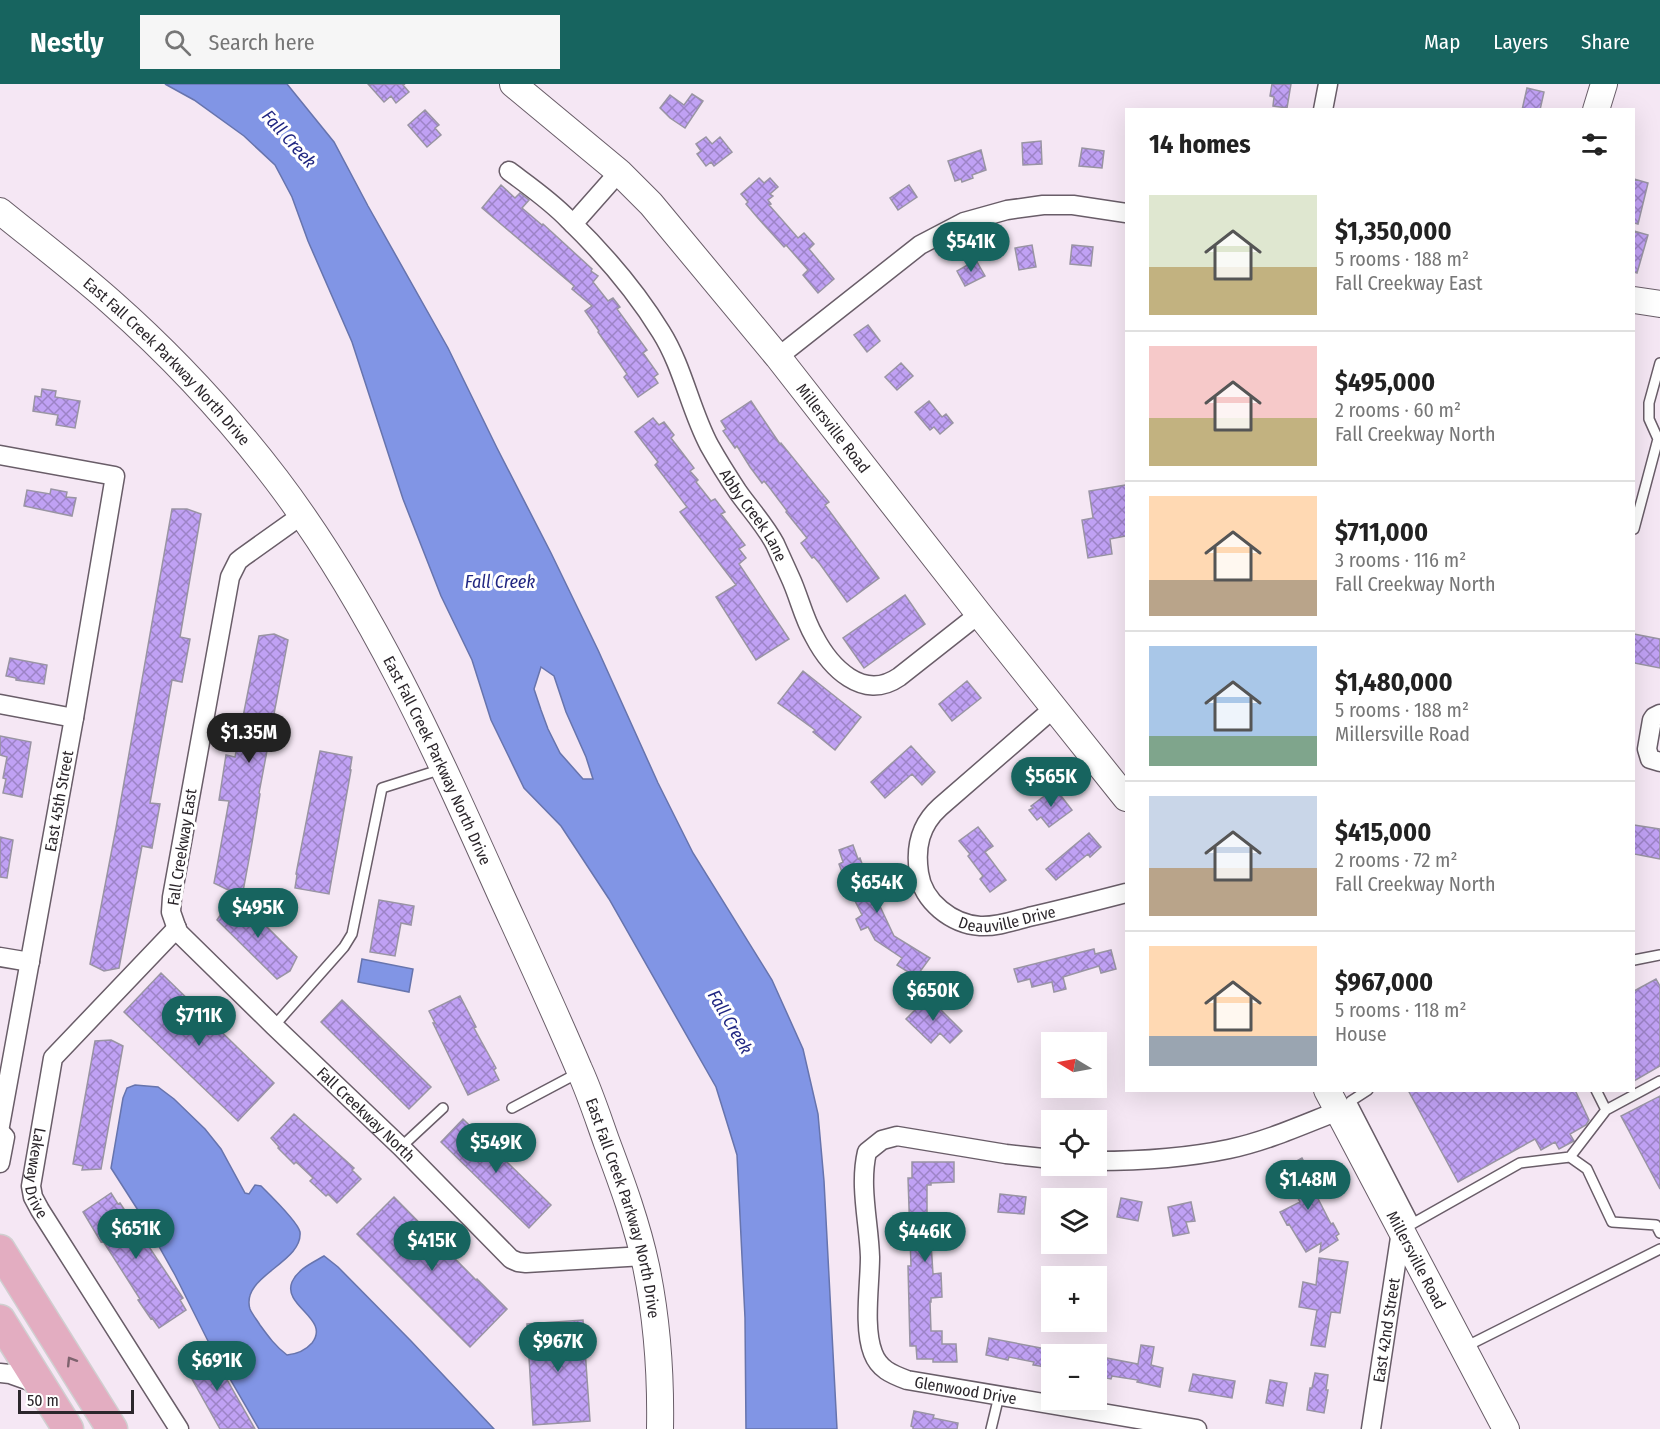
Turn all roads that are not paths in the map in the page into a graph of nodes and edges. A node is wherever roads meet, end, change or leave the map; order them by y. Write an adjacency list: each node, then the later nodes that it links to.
1 (1328, 84): 4 (street)
2 (1604, 84): 5 (main road)
3 (518, 85): 7 (main road, Millersville Road)
4 (1323, 108)
5 (1597, 108)
6 (509, 171): 10 (street, Abby Creek Lane)
7 (619, 172): 10 (street); 13 (main road, Millersville Road)
8 (0, 211): 16 (main road, East Fall Creek Parkway North Drive)
9 (1125, 213): 13 (street)
10 (573, 224): 18 (street, Abby Creek Lane)
11 (1635, 300): 12 (main road)
12 (1660, 304)
13 (778, 357): 18 (main road, Millersville Road)
14 (1660, 363): 17 (lane)
15 (0, 455): 22 (street, East 45th Street)
16 (302, 515): 24 (main road, East Fall Creek Parkway North Drive); 27 (street, Fall Creekway East)
17 (1635, 525)
18 (979, 614): 20 (main road, Millersville Road)
19 (0, 704): 22 (street)
20 (1054, 708): 25 (main road, Millersville Road); 26 (street, Deauville Drive)
21 (1660, 714): 23 (street)
22 (74, 718): 31 (street, East 45th Street)
23 (1660, 762)
24 (444, 768): 32 (lane); 33 (main road, East Fall Creek Parkway North Drive)
25 (1125, 797)
26 (1125, 893)
27 (177, 928): 32 (street, Fall Creekway North); 60 (street, Lakeway Drive)
28 (1660, 955): 30 (lane)
29 (0, 957): 31 (street)
30 (1635, 960)
31 (30, 962): 41 (street, East 45th Street)
32 (274, 1026): 43 (street, Fall Creekway North)
33 (580, 1072): 39 (lane); 52 (main road, East Fall Creek Parkway North Drive)
34 (1660, 1081): 40 (lane)
35 (1365, 1092): 48 (lane)
36 (1597, 1092): 40 (lane)
37 (1332, 1101): 46 (street); 48 (main road, Millersville Road)
38 (443, 1108): 43 (lane)
39 (513, 1108)
40 (1606, 1110): 44 (lane)
41 (0, 1126)
42 (0, 1132): 47 (street)
43 (401, 1147): 52 (street, Fall Creekway North)
44 (1570, 1157): 48 (lane); 49 (lane)
45 (1041, 1158): 57 (street, Glenwood Drive)
46 (1107, 1161)
47 (0, 1163)
48 (1408, 1227): 54 (main road, Millersville Road); 64 (street, East 42nd Street)
49 (1660, 1233)
50 (2, 1248): 59 (main road, one-way to 50)
51 (1660, 1249): 54 (lane)
52 (644, 1256): 61 (main road, East Fall Creek Parkway North Drive)
53 (0, 1320): 56 (main road)
54 (1463, 1348): 65 (main road, Millersville Road)
55 (0, 1373): 56 (street)
56 (41, 1385): 58 (main road)
57 (999, 1396): 62 (lane); 63 (street, Glenwood Drive)
58 (68, 1429)
59 (112, 1429)
60 (179, 1429)
61 (660, 1429)
62 (991, 1429)
63 (1197, 1429)
64 (1371, 1429)
65 (1506, 1429)

